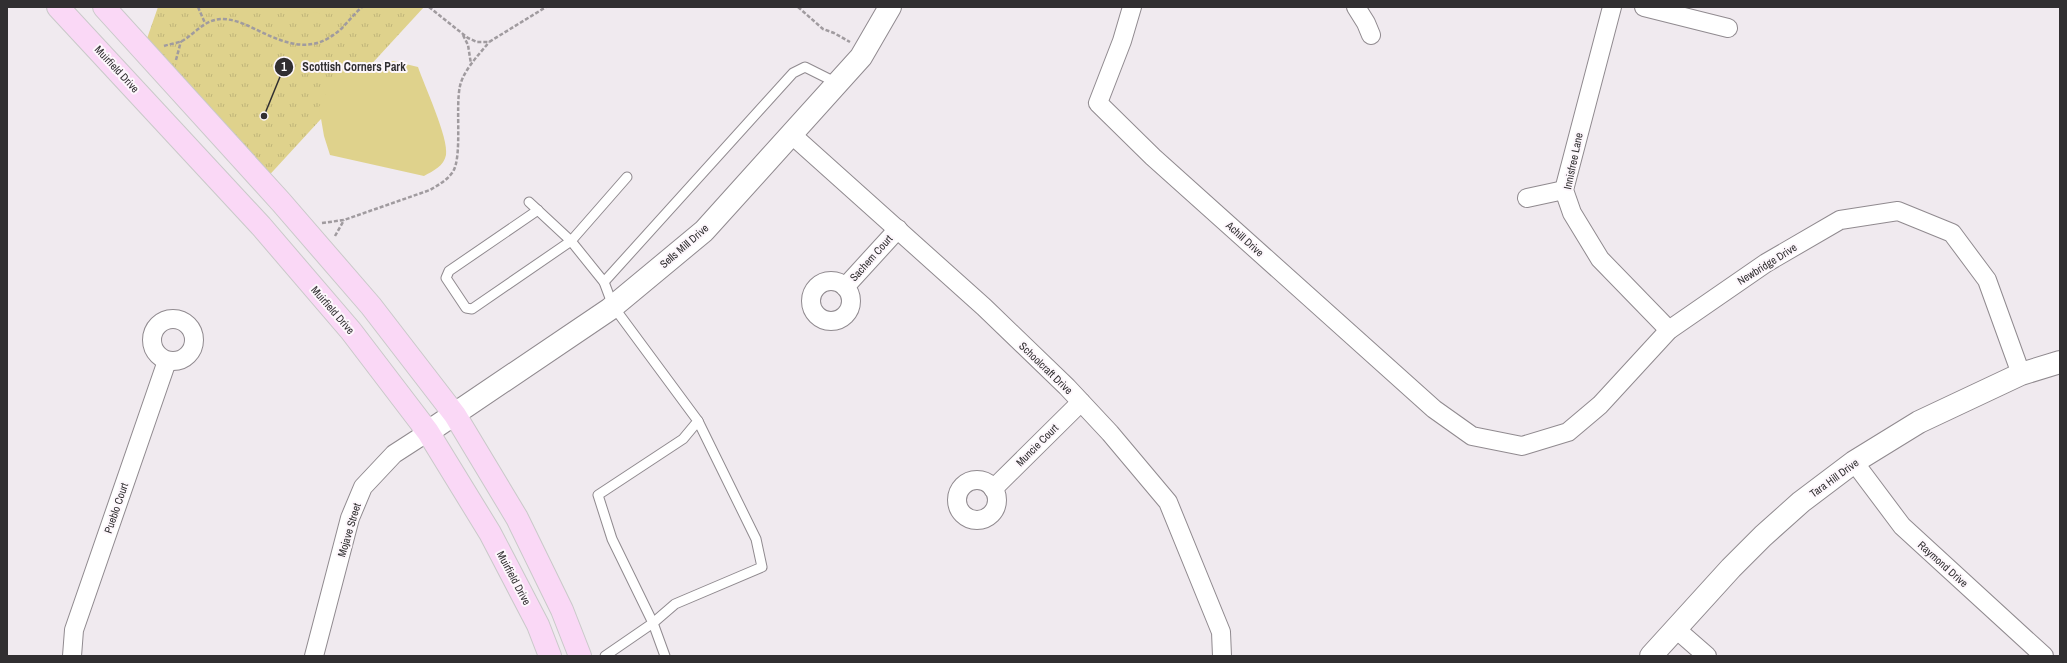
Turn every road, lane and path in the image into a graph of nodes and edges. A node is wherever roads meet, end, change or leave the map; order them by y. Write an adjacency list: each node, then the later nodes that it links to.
1 (58, 7): 45 (main road, Muirfield Drive)
2 (104, 7): 43 (main road)
3 (198, 7): 13 (path)
4 (362, 7): 13 (path)
5 (429, 7): 15 (path)
6 (546, 7): 18 (path)
7 (798, 7): 20 (path)
8 (890, 7): 20 (street, Sells Mill Drive)
9 (1132, 7): 46 (street, Achill Drive)
10 (1356, 7): 16 (street)
11 (1612, 7): 26 (street, Innisfree Lane)
12 (1644, 7): 14 (street)
13 (205, 23): 17 (path)
14 (1728, 28)
15 (462, 35): 18 (path); 22 (path)
16 (1371, 35)
17 (181, 41): 19 (path); 21 (path)
18 (489, 42): 22 (path)
19 (162, 46)
20 (864, 52): 23 (street, Sells Mill Drive)
21 (175, 62)
22 (471, 64): 30 (path)
23 (837, 84): 24 (street, Sells Mill Drive); 35 (lane)
24 (791, 134): 32 (street, Schoolcraft Drive); 37 (street, Sells Mill Drive)
25 (627, 177): 34 (lane)
26 (1564, 190): 27 (street); 38 (street, Innisfree Lane)
27 (1526, 198)
28 (529, 202): 29 (lane)
29 (538, 210): 34 (lane); 34 (lane)
30 (344, 220): 31 (path); 33 (path)
31 (320, 223)
32 (898, 229): 36 (street, Sachem Court); 42 (street, Schoolcraft Drive)
33 (333, 238)
34 (571, 241): 35 (lane)
35 (604, 282): 37 (lane)
36 (845, 287)
37 (613, 306): 43 (street, Sells Mill Drive); 44 (lane)
38 (1669, 330): 41 (street, Newbridge Drive); 46 (street, Newbridge Drive)
39 (167, 361): 51 (street, Pueblo Court)
40 (2060, 362): 41 (street, Tara Hill Drive)
41 (2021, 374): 47 (street, Tara Hill Drive)
42 (1081, 402): 48 (street, Muncie Court); 57 (street, Schoolcraft Drive)
43 (455, 414): 45 (street, Sells Mill Drive); 54 (main road)
44 (698, 421): 49 (lane); 49 (lane)
45 (428, 432): 52 (street, Mojave Street); 53 (main road, Muirfield Drive)
46 (1472, 436)
47 (1854, 462): 50 (street, Tara Hill Drive); 60 (street, Raymond Drive)
48 (993, 489)
49 (653, 622): 55 (lane); 56 (lane)
50 (1676, 629): 58 (street, Tara Hill Drive); 59 (street)
51 (72, 656)
52 (314, 656)
53 (550, 656)
54 (580, 656)
55 (605, 656)
56 (665, 656)
57 (1222, 656)
58 (1651, 656)
59 (1707, 656)
60 (2044, 656)

